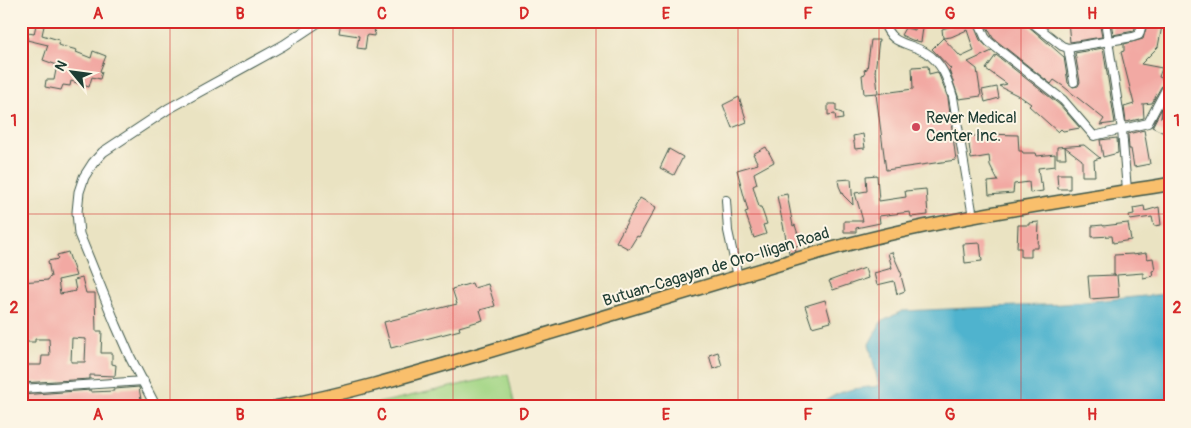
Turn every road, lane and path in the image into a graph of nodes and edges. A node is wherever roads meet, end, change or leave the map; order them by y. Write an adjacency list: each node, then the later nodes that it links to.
1 (320, 21): 17 (street)
2 (883, 21): 15 (street)
3 (978, 21): 11 (street)
4 (1030, 21): 8 (street)
5 (1104, 21): 7 (street)
6 (1143, 21): 7 (street)
7 (1108, 40): 8 (street); 11 (street)
8 (1068, 48): 9 (street)
9 (1074, 82)
10 (1167, 87): 11 (street)
11 (1122, 130): 13 (street)
12 (1170, 184): 13 (highway, Butuan-Cagayan de Oro-Iligan Road)
13 (1132, 189): 15 (highway, Butuan-Cagayan de Oro-Iligan Road)
14 (726, 200): 16 (street)
15 (973, 217): 16 (highway, Butuan-Cagayan de Oro-Iligan Road)
16 (738, 277): 20 (highway, Butuan-Cagayan de Oro-Iligan Road)
17 (144, 381): 18 (street); 19 (street)
18 (21, 389)
19 (156, 407)
20 (277, 407)

